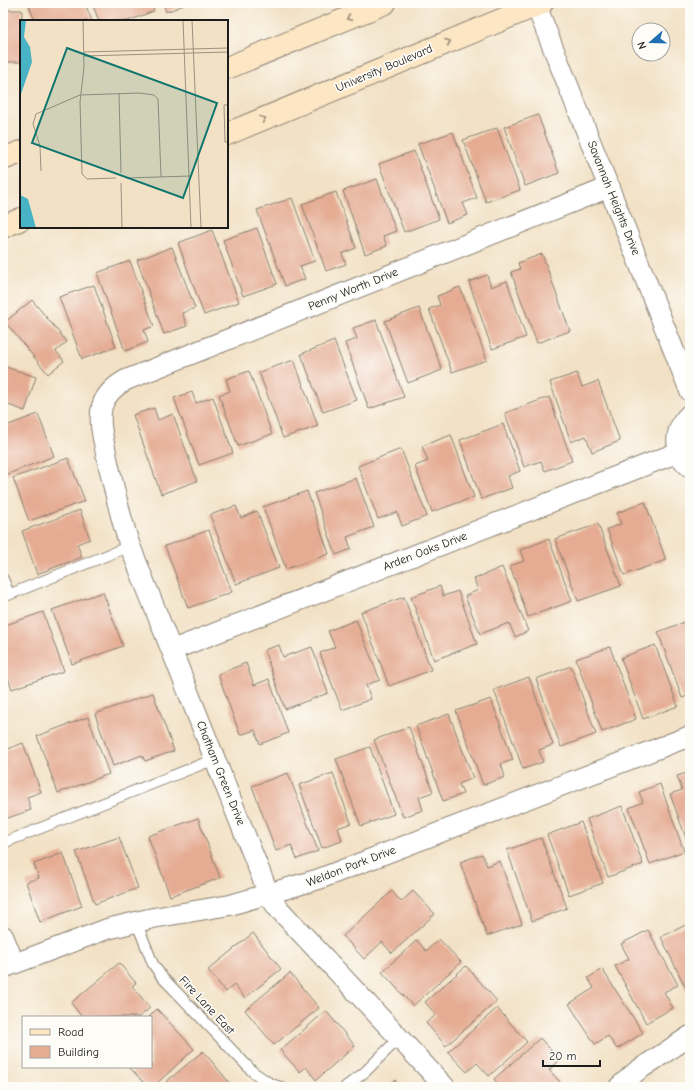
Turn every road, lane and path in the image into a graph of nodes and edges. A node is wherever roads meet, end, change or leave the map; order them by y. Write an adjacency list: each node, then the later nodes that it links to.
1 (385, 3): 3 (main road, one-way to 3)
2 (538, 4): 4 (main road, University Boulevard, one-way to 2); 7 (street, Savannah Heights Drive)
3 (228, 68)
4 (228, 134)
5 (20, 152): 6 (main road)
6 (3, 159)
7 (610, 188): 10 (street, Savannah Heights Drive); 11 (street, Penny Worth Drive)
8 (20, 219): 9 (main road)
9 (3, 226)
10 (690, 391)
11 (104, 402): 14 (street, Chatham Green Drive)
12 (690, 414): 13 (street)
13 (684, 459): 17 (street, Arden Oaks Drive)
14 (130, 546): 16 (lane); 17 (street, Chatham Green Drive)
15 (3, 578): 16 (lane)
16 (6, 595)
17 (172, 650): 19 (street, Chatham Green Drive)
18 (690, 736): 21 (street, Weldon Park Drive)
19 (215, 759): 20 (lane); 21 (street, Chatham Green Drive)
20 (3, 843)
21 (269, 895): 22 (street, Weldon Park Drive); 26 (street, Chatham Green Drive)
22 (136, 922): 24 (street, Weldon Park Drive); 27 (lane, Fire Lane East)
23 (3, 936): 24 (street)
24 (8, 966)
25 (690, 1036): 30 (street)
26 (399, 1038): 28 (lane); 29 (street, Chatham Green Drive)
27 (281, 1087)
28 (345, 1087)
29 (445, 1087)
30 (618, 1087)

